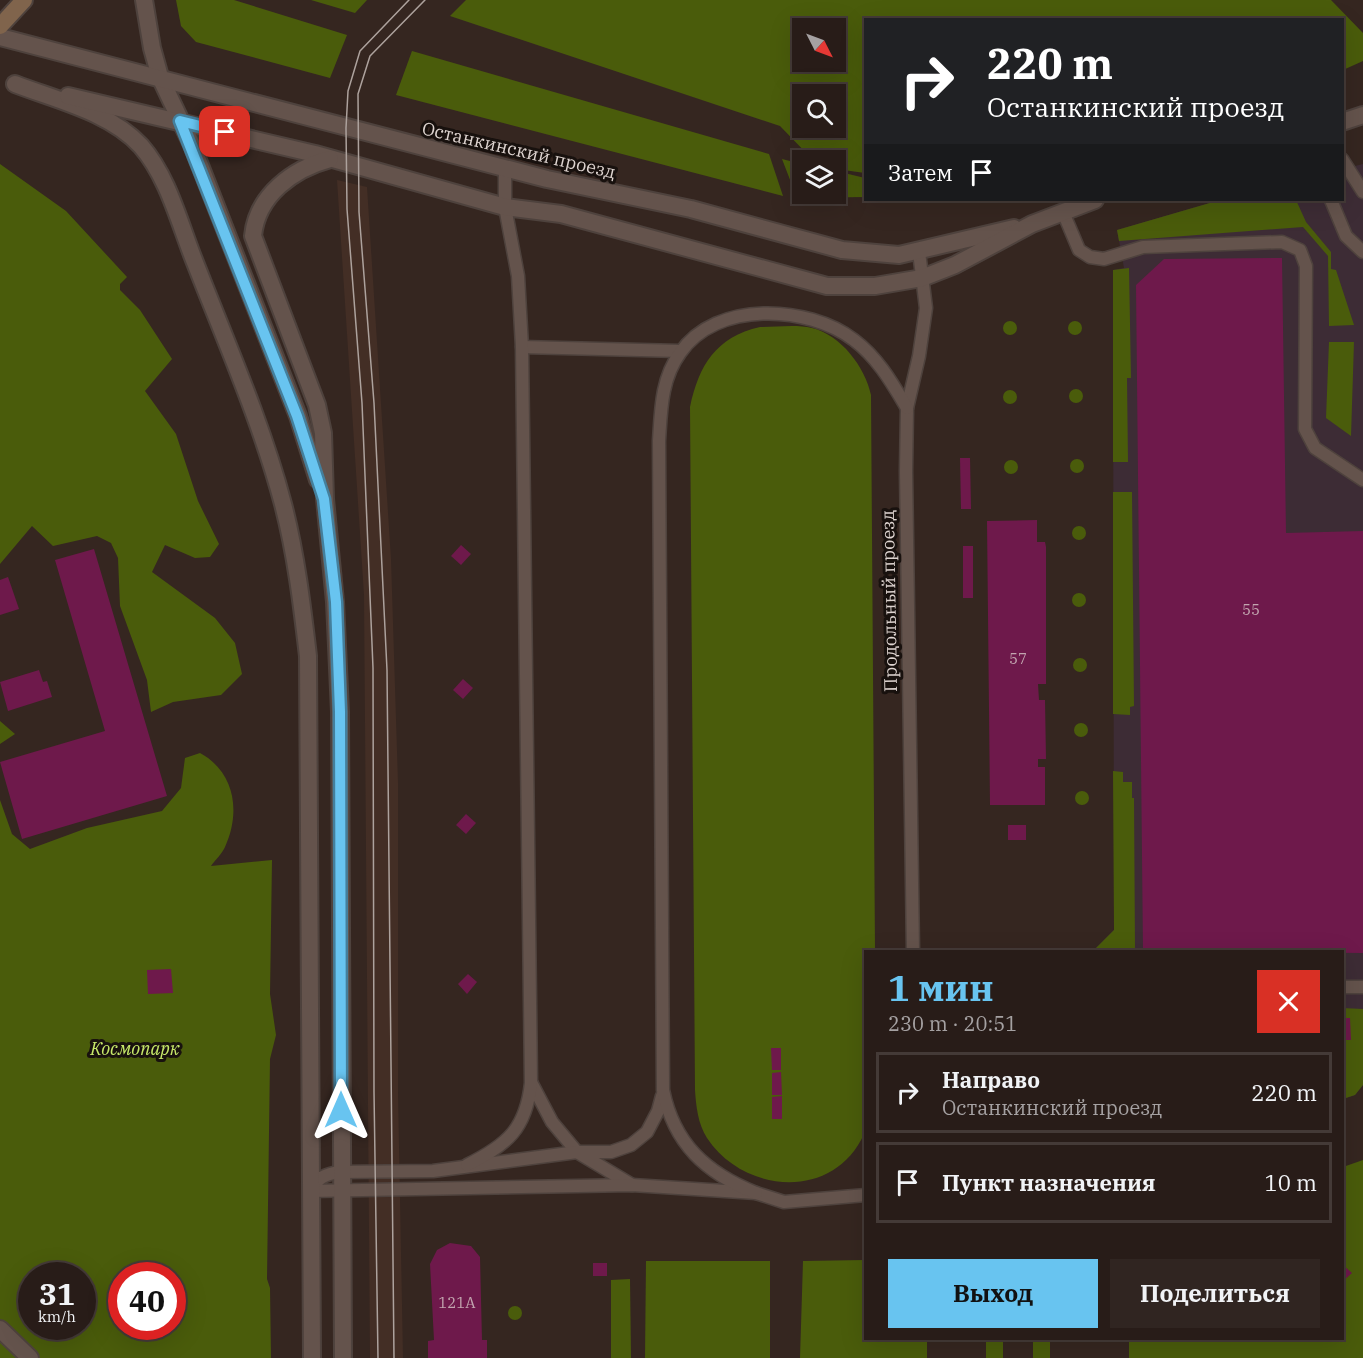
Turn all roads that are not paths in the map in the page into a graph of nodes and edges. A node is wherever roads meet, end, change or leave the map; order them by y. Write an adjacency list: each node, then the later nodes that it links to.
1 (24, 0): 3 (main road)
2 (144, 0): 5 (street)
3 (0, 26)
4 (0, 37): 5 (street, Останкинский проезд)
5 (160, 77): 8 (street); 12 (street, Останкинский проезд)
6 (8, 82): 8 (street); 36 (street)
7 (1363, 116): 9 (street)
8 (180, 121): 10 (street); 26 (street)
9 (1344, 121)
10 (330, 159): 16 (street); 26 (street)
11 (1344, 162): 13 (lane)
12 (505, 168): 16 (lane); 19 (street, Останкинский проезд)
13 (1363, 192)
14 (1092, 201): 17 (street)
15 (1331, 201): 20 (lane)
16 (505, 207): 21 (street); 22 (lane)
17 (1063, 212): 18 (street); 25 (lane)
18 (1032, 224): 19 (street, Останкинский проезд); 21 (street)
19 (919, 252): 21 (lane, Продольный проезд)
20 (1363, 252)
21 (922, 278): 24 (lane, Продольный проезд)
22 (522, 347): 23 (lane); 30 (lane)
23 (681, 351): 24 (lane); 31 (lane)
24 (907, 408): 27 (lane, Продольный проезд)
25 (1363, 480)
26 (324, 499): 34 (street)
27 (913, 950)
28 (1344, 987): 29 (lane)
29 (1363, 987)
30 (531, 1083): 32 (lane); 33 (lane)
31 (663, 1089): 32 (lane); 38 (lane)
32 (578, 1152): 33 (lane); 35 (lane)
33 (467, 1165): 34 (lane)
34 (340, 1172): 36 (lane); 37 (street)
35 (632, 1185): 37 (lane); 38 (lane)
36 (310, 1191): 37 (lane); 42 (street)
37 (341, 1191): 43 (street)
38 (756, 1193): 39 (lane)
39 (864, 1195)
40 (0, 1329): 41 (street)
41 (30, 1358)
42 (312, 1358)
43 (343, 1358)

